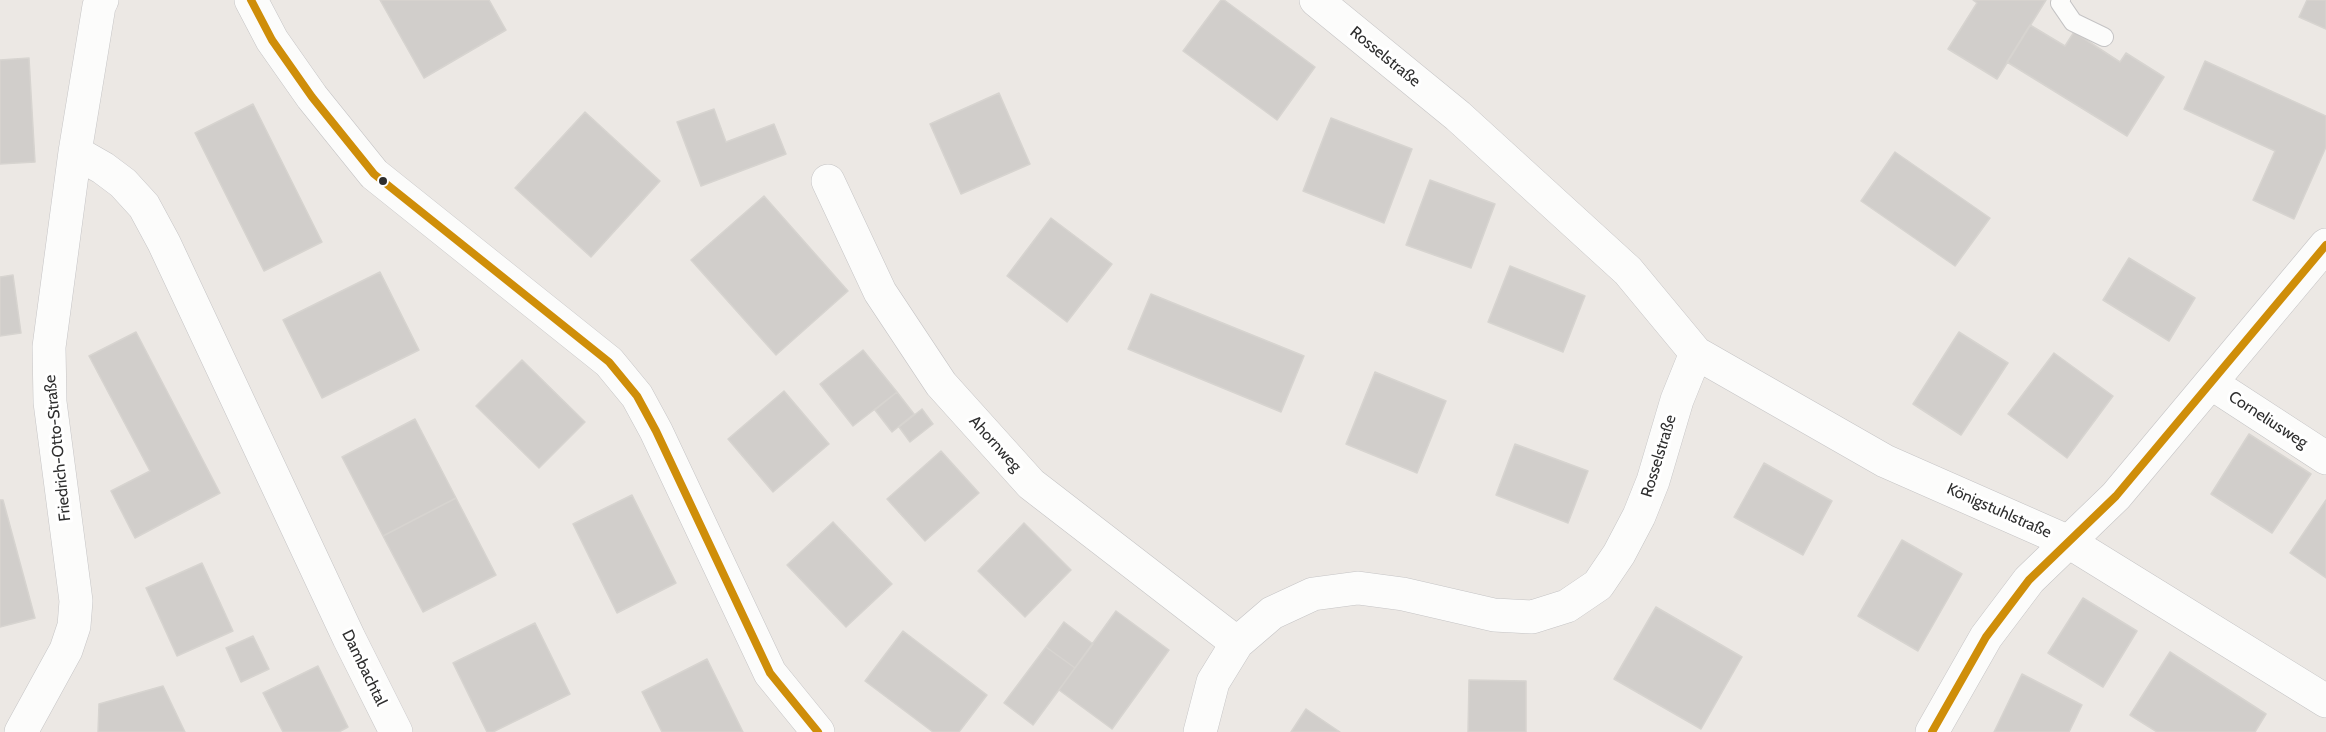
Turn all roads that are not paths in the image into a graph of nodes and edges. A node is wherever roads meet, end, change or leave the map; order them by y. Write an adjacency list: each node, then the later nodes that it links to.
1 (102, 0): 6 (street)
2 (251, 0): 17 (street)
3 (1316, 0): 9 (street, Rosselstraße)
4 (2061, 0): 5 (lane)
5 (2104, 37)
6 (75, 152): 15 (street, Friedrich-Otto-Straße); 16 (street, Dambachtal)
7 (828, 181): 13 (street, Ahornweg)
8 (2326, 245): 10 (street)
9 (1696, 352): 12 (street, Königstuhlstraße); 13 (street, Rosselstraße)
10 (2211, 383): 11 (street, Corneliusweg); 12 (street)
11 (2326, 458)
12 (2069, 542): 14 (street, Königstuhlstraße); 19 (street)
13 (1237, 643): 18 (street, Rosselstraße)
14 (2326, 701)
15 (21, 732)
16 (396, 732)
17 (818, 732)
18 (1200, 732)
19 (1932, 732)

